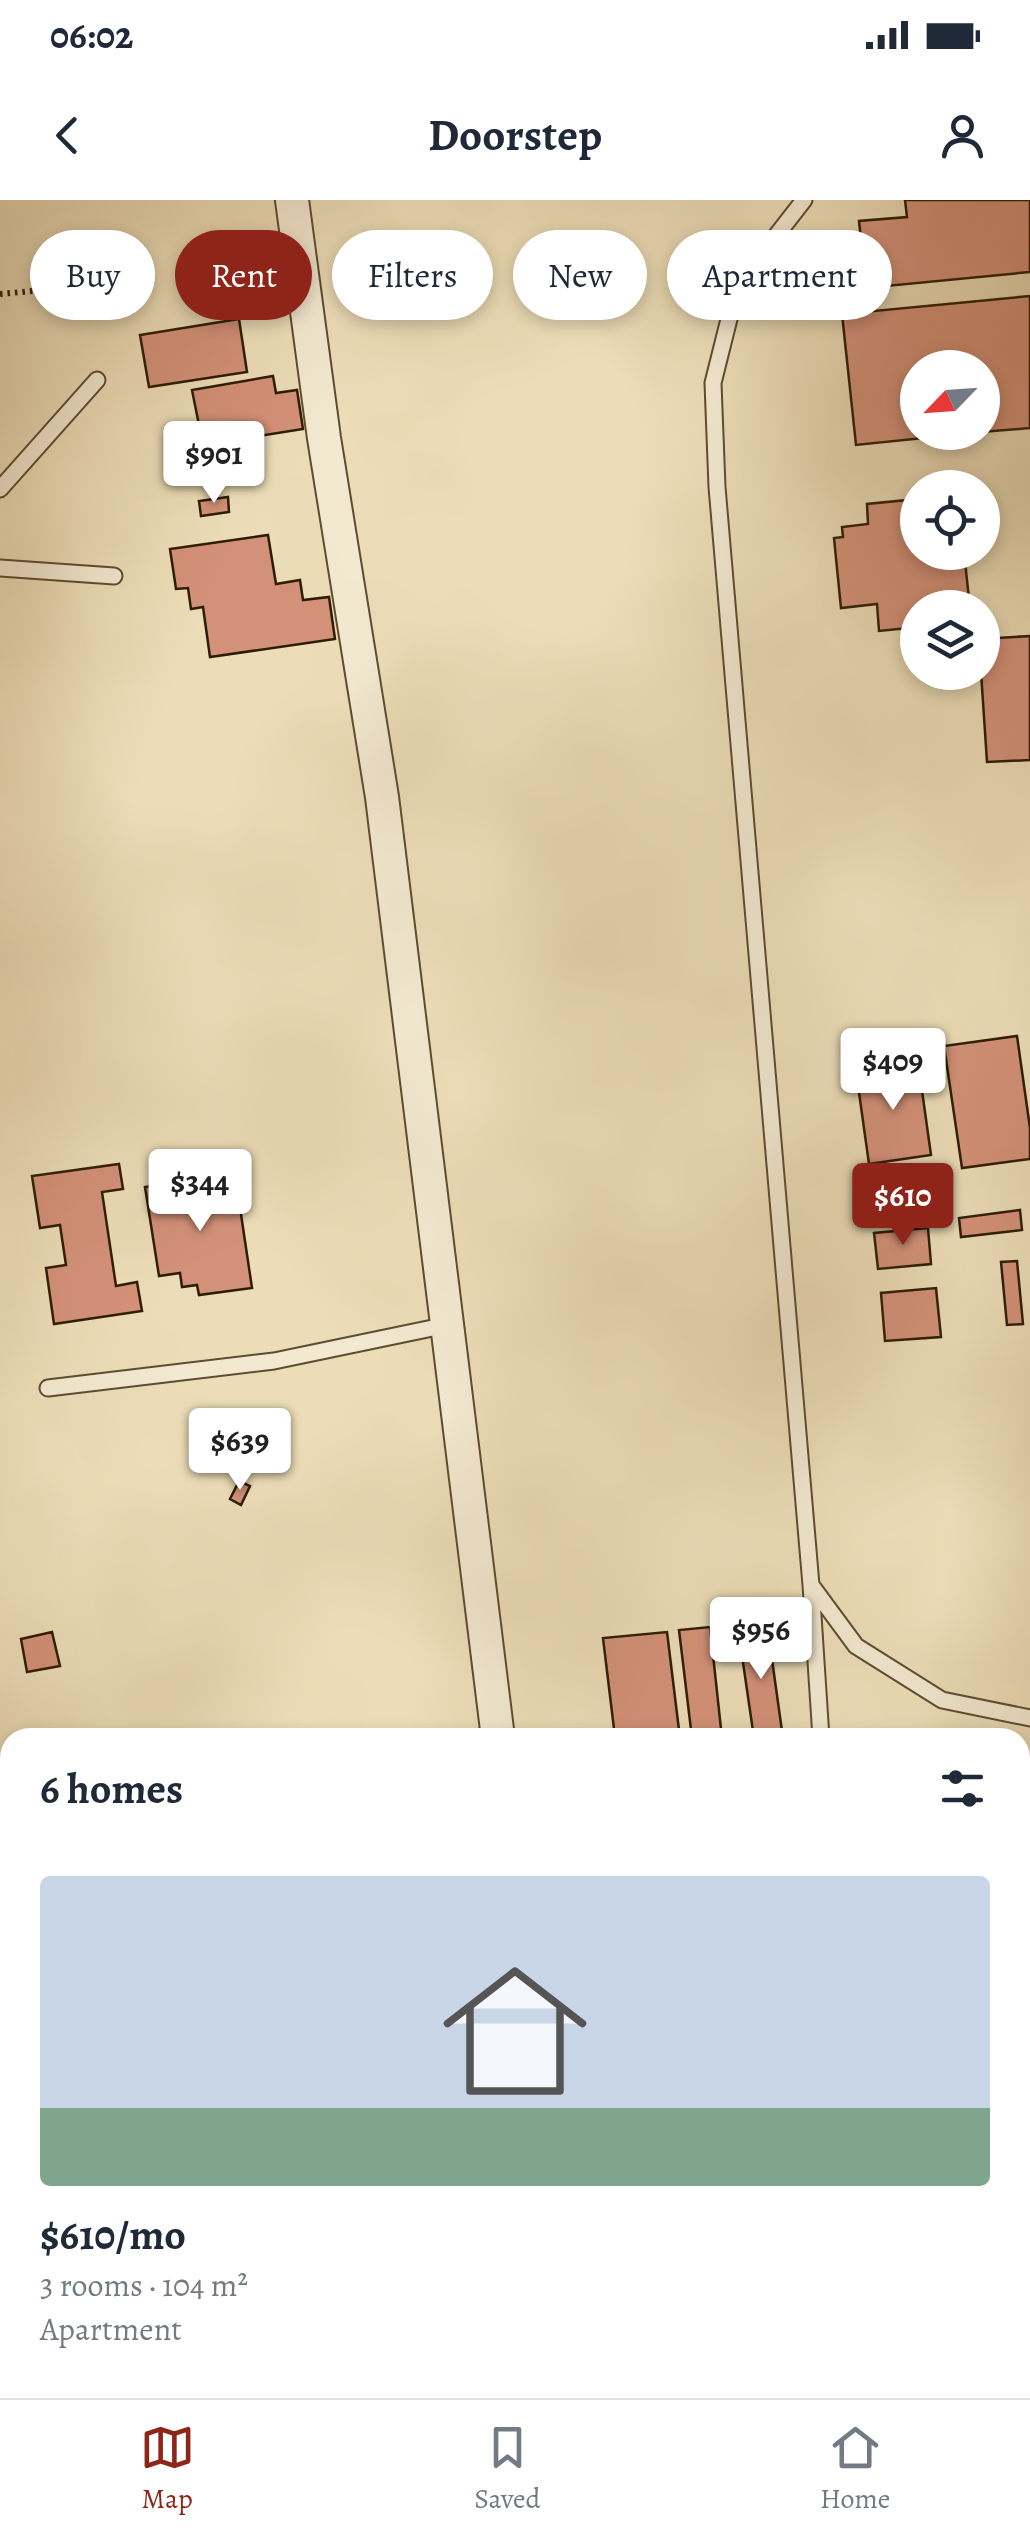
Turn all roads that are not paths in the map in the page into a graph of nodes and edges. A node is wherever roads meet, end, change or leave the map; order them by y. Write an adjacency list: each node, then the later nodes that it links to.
1 (292, 200): 7 (street)
2 (804, 200): 9 (lane)
3 (97, 380): 4 (lane)
4 (0, 489)
5 (0, 568): 6 (lane)
6 (114, 576)
7 (448, 1325): 8 (lane); 11 (street)
8 (48, 1388)
9 (811, 1585): 10 (lane); 12 (lane)
10 (1030, 1718)
11 (497, 1728)
12 (821, 1728)

